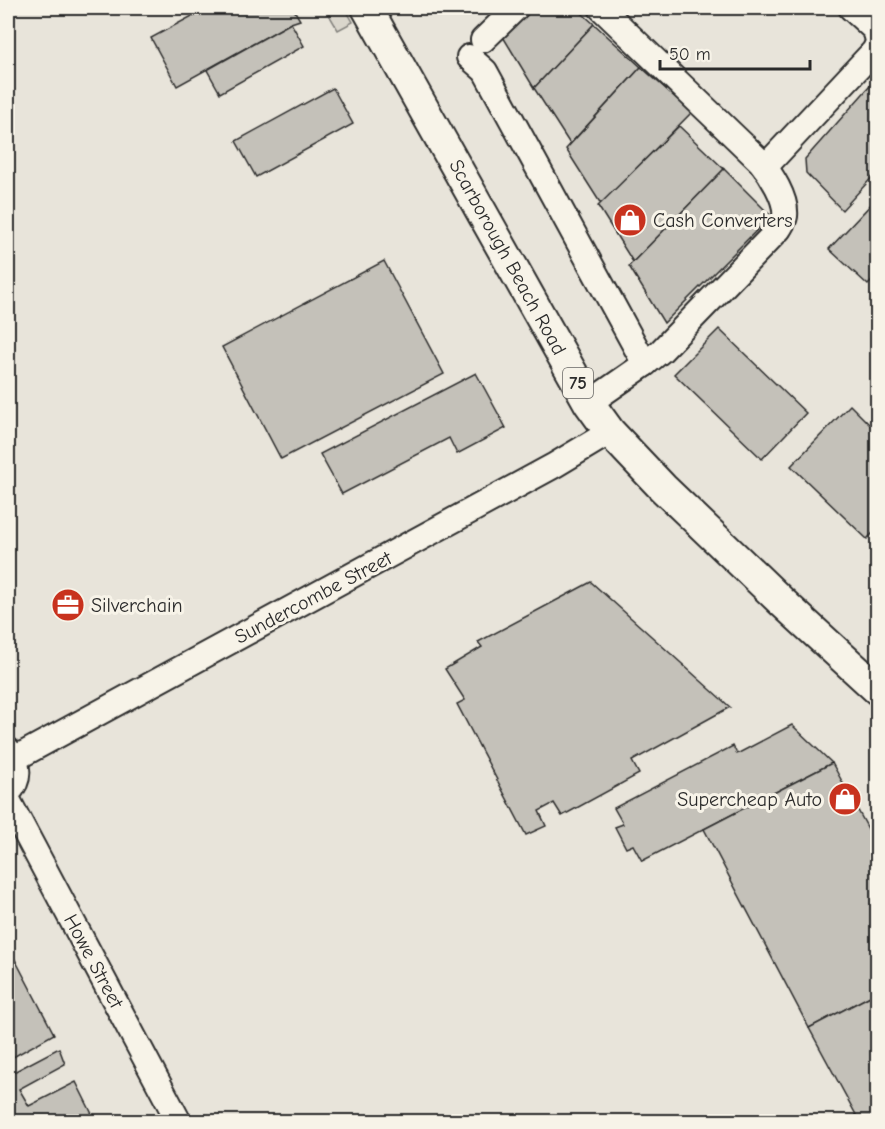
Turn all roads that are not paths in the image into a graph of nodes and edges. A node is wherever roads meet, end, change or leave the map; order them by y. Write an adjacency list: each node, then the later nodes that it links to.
1 (367, 8): 8 (main road, Scarborough Beach Road / 75)
2 (516, 8): 7 (street)
3 (602, 8): 6 (street)
4 (851, 8): 5 (street)
5 (878, 41): 6 (street)
6 (765, 167): 7 (street)
7 (645, 364): 8 (street)
8 (589, 403): 9 (main road, Scarborough Beach Road / 75)
9 (610, 432): 10 (main road, Scarborough Beach Road / 75); 11 (street, Sundercombe Street)
10 (878, 690)
11 (11, 754): 12 (street)
12 (8, 794)
13 (8, 800): 14 (street, Howe Street)
14 (179, 1122)

